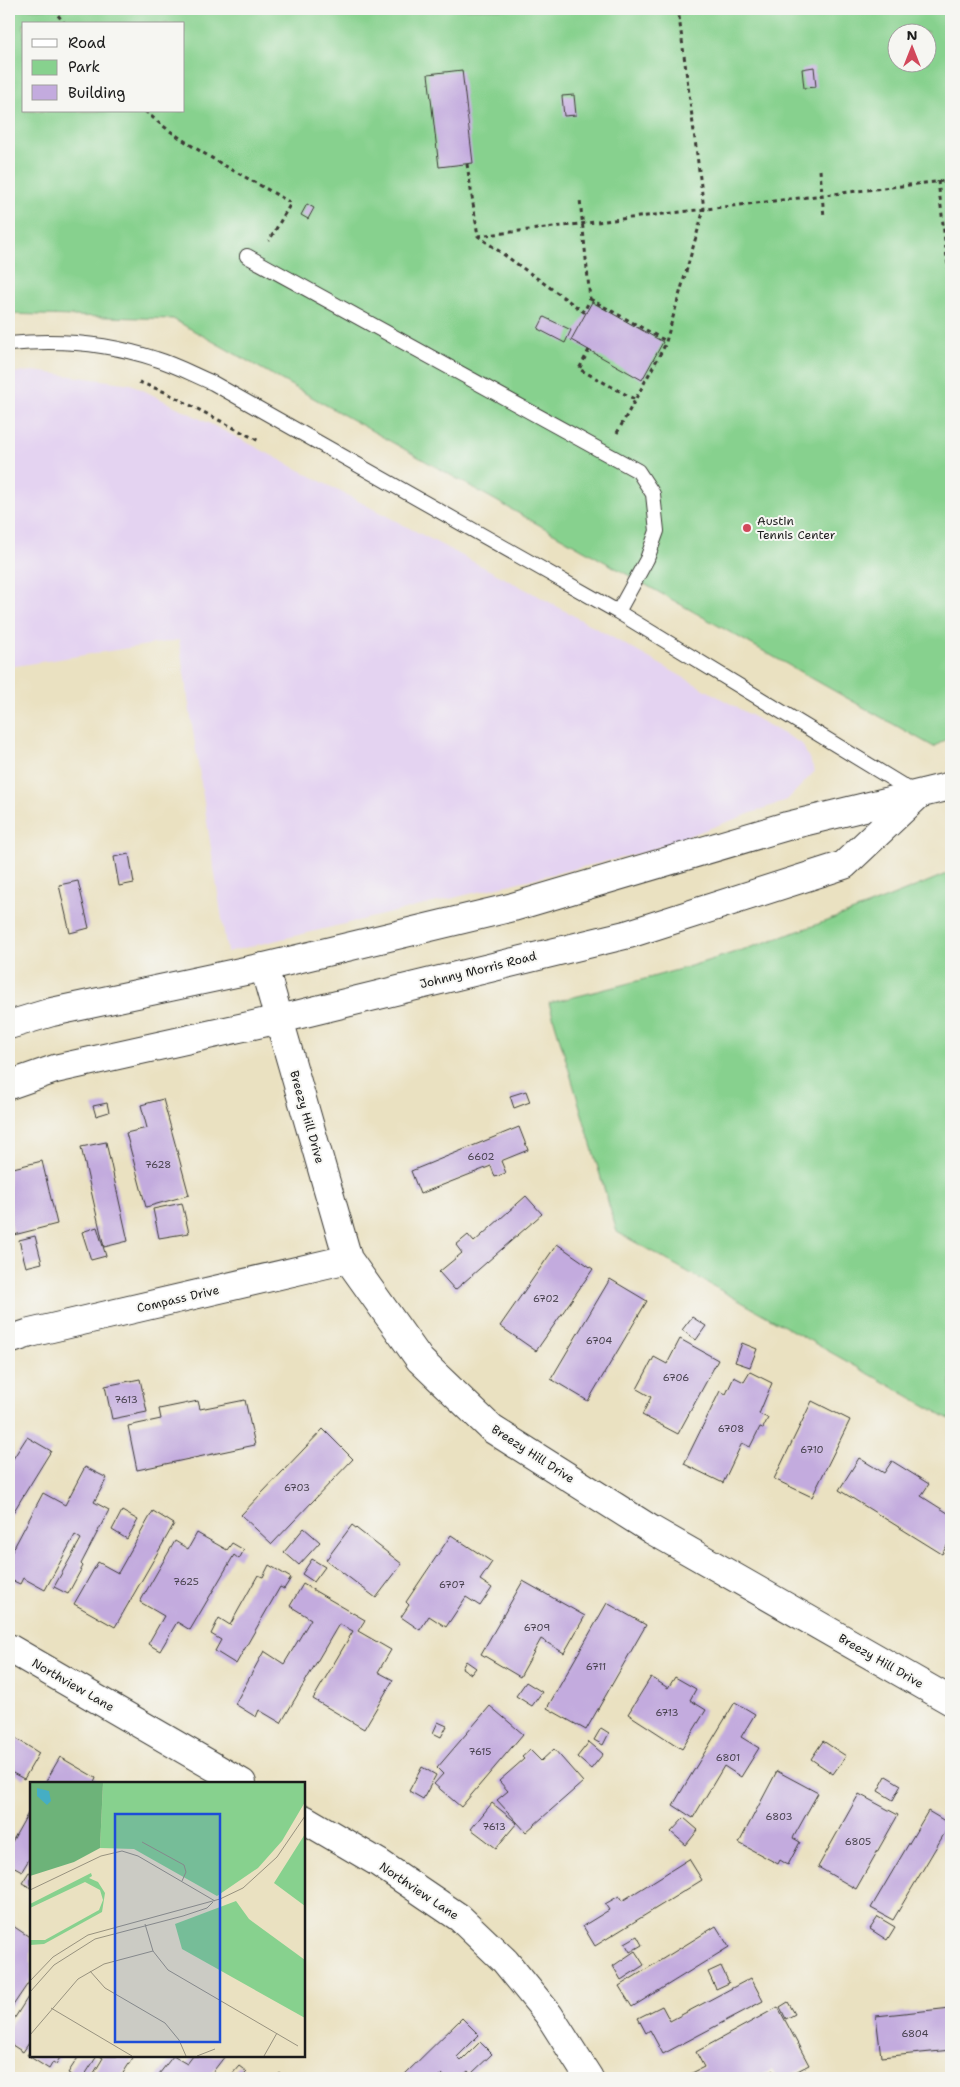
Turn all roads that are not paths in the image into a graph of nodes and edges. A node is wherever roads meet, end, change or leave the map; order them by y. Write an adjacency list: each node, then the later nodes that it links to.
1 (252, 258): 3 (lane)
2 (9, 344): 3 (lane)
3 (618, 612): 5 (lane)
4 (951, 786): 5 (street, Johnny Morris Road)
5 (918, 795): 6 (street, Johnny Morris Road); 7 (street, Johnny Morris Road)
6 (264, 967): 7 (street, Breezy Hill Drive); 8 (street, Johnny Morris Road)
7 (280, 1018): 9 (street, Johnny Morris Road); 10 (street, Breezy Hill Drive)
8 (9, 1025)
9 (9, 1085)
10 (348, 1259): 11 (street, Compass Drive); 13 (street, Breezy Hill Drive)
11 (9, 1340)
12 (9, 1648): 14 (street, Northview Lane)
13 (951, 1701)
14 (240, 1782)
15 (305, 1820): 16 (street, Northview Lane)
16 (589, 2078)

